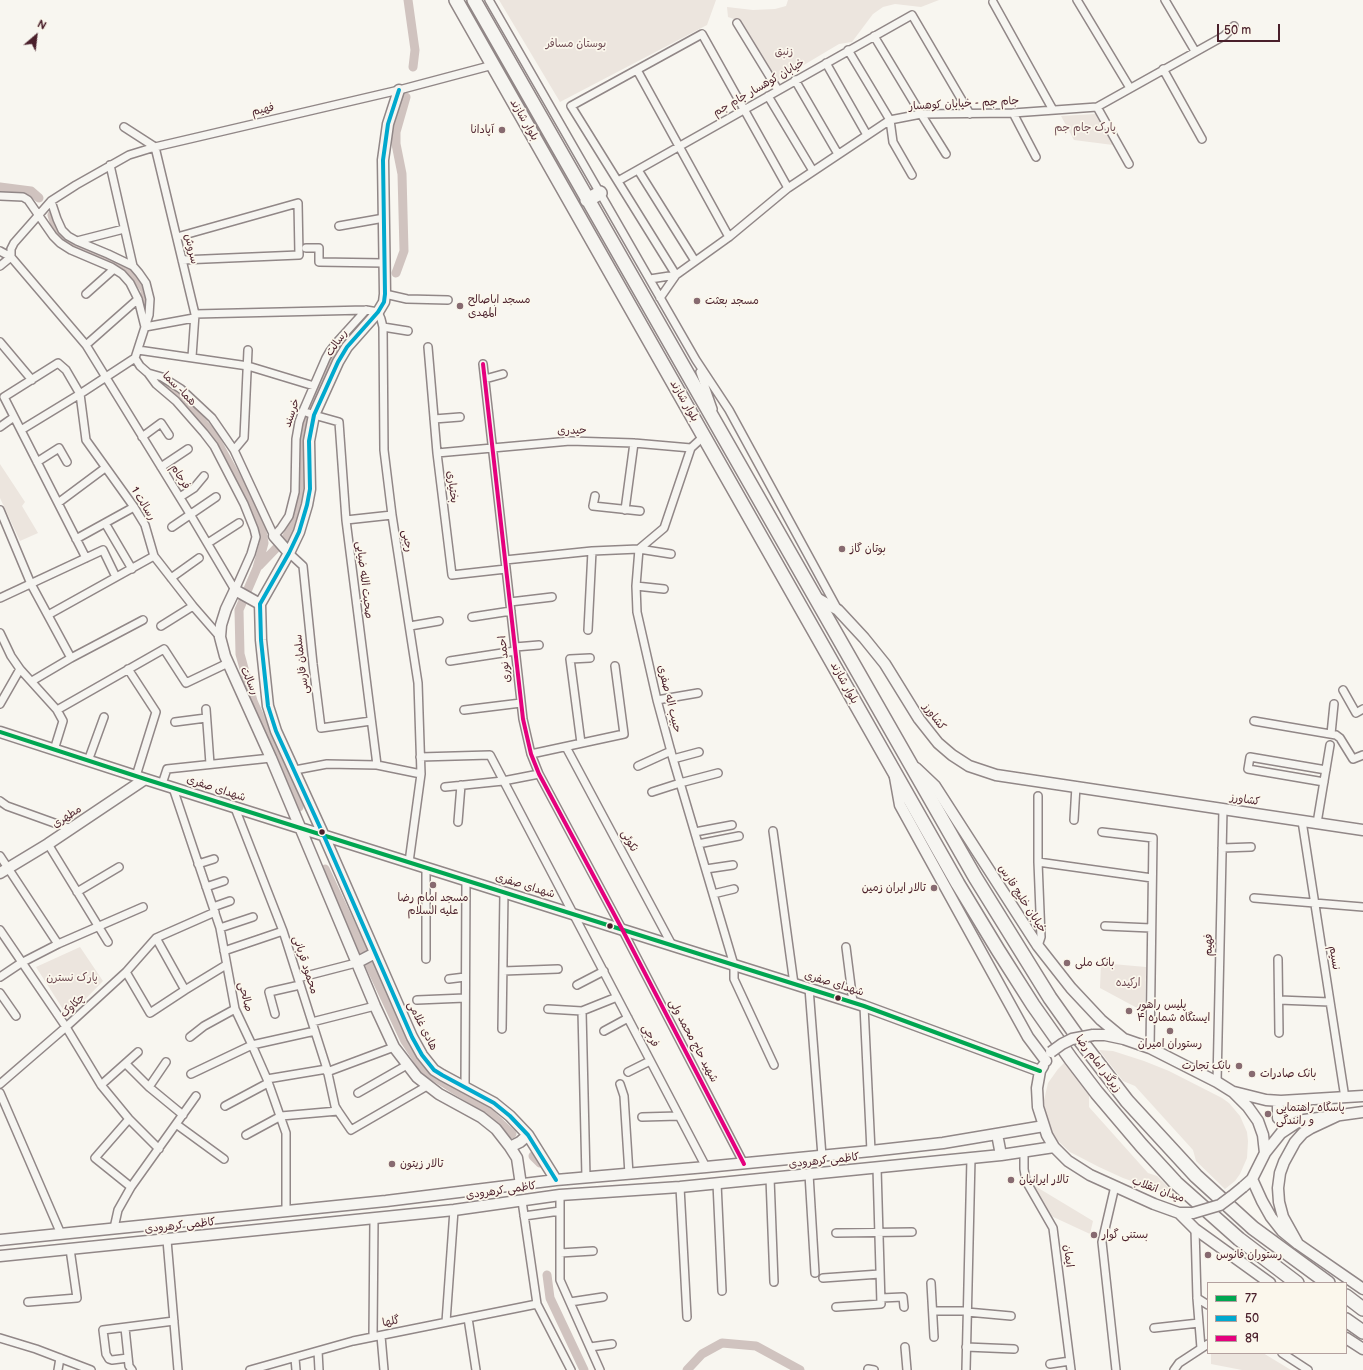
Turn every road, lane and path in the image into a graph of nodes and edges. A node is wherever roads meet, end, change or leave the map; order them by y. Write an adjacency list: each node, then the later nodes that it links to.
1 (456, 0): 13 (highway, بلوار شازند)
2 (474, 0): 45 (highway, بلوار شازند)
3 (489, 0): 43 (street)
4 (1077, 0): 17 (street)
5 (1165, 0): 11 (street)
6 (993, 2): 23 (street)
7 (737, 23): 19 (street)
8 (1234, 26): 11 (street, جام جم - خیابان کوهسار)
9 (874, 36): 10 (street, خیابان کوهسار جام جم); 25 (street); 26 (street, خیابان کوهسار جام جم)
10 (848, 50): 12 (street, خیابان کوهسار جام جم); 27 (street)
11 (1196, 51): 14 (street, جام جم - خیابان کوهسار)
12 (826, 63): 16 (street, خیابان کوهسار جام جم); 29 (street)
13 (493, 65): 18 (street, فهیم); 101 (highway, بلوار شازند)
14 (1163, 69): 17 (street, جام جم - خیابان کوهسار); 30 (street)
15 (636, 70): 22 (street); 32 (street); 41 (street)
16 (796, 80): 19 (street, خیابان کوهسار جام جم); 33 (street)
17 (1130, 88): 21 (street, جام جم - خیابان کوهسار)
18 (399, 90): 31 (street, فهیم); 48 (main road, رسالت)
19 (778, 90): 20 (street, خیابان کوهسار جام جم)
20 (768, 96): 22 (street, خیابان کوهسار جام جم); 39 (street)
21 (1097, 107): 23 (street, جام جم - خیابان کوهسار); 36 (street)
22 (744, 110): 32 (street, خیابان کوهسار جام جم); 42 (street)
23 (1053, 110): 24 (street, جام جم - خیابان کوهسار)
24 (1013, 113): 26 (street, جام جم - خیابان کوهسار); 35 (street)
25 (921, 114): 26 (street, جام جم - خیابان کوهسار); 27 (street, جام جم - خیابان کوهسار); 34 (street)
26 (970, 114)
27 (890, 120): 29 (street, جام جم - خیابان کوهسار); 40 (street)
28 (124, 127): 31 (street)
29 (867, 135): 33 (street, جام جم - خیابان کوهسار)
30 (1202, 139)
31 (155, 147): 37 (street, فهیم); 52 (street, سروش)
32 (678, 147): 38 (street, خیابان کوهسار جام جم); 51 (street)
33 (838, 154): 39 (street, جام جم - خیابان کوهسار)
34 (946, 154)
35 (1036, 157)
36 (1129, 164)
37 (110, 165): 46 (street, فهیم); 50 (street)
38 (638, 170): 41 (street, خیابان کوهسار جام جم); 58 (street)
39 (813, 171): 42 (street, جام جم - خیابان کوهسار)
40 (912, 175)
41 (618, 181): 63 (street)
42 (788, 188): 51 (street, جام جم - خیابان کوهسار)
43 (600, 193): 45 (highway); 64 (street)
44 (0, 196): 47 (street)
45 (587, 200): 103 (highway, بلوار شازند)
46 (50, 202): 47 (street, فهیم); 53 (street)
47 (40, 212): 56 (street); 62 (street)
48 (384, 218): 49 (street); 59 (main road, رسالت)
49 (339, 226)
50 (124, 229): 53 (street); 61 (street)
51 (730, 236): 58 (street, جام جم - خیابان کوهسار)
52 (177, 237): 57 (street, سروش); 57 (street)
53 (77, 241): 61 (street)
54 (306, 248): 59 (street)
55 (0, 251): 56 (street)
56 (10, 257): 60 (street); 77 (street)
57 (182, 260): 72 (street, سروش)
58 (695, 261): 63 (street, جام جم - خیابان کوهسار)
59 (384, 263): 66 (main road, رسالت)
60 (0, 266)
61 (133, 266): 73 (street)
62 (114, 269): 65 (street); 68 (street)
63 (676, 275): 64 (street); 67 (street)
64 (650, 279): 67 (street)
65 (86, 294)
66 (385, 294): 69 (street); 71 (main road, رسالت)
67 (660, 298): 83 (street)
68 (138, 299): 73 (street); 77 (street)
69 (448, 300)
70 (366, 310): 71 (street); 72 (street); 91 (street, خرسند)
71 (378, 312): 74 (street, رجبی); 94 (main road, رسالت)
72 (194, 316): 73 (street); 81 (street, سروش)
73 (145, 327): 79 (street)
74 (383, 327): 75 (street); 124 (street, رجبی)
75 (408, 331)
76 (0, 342): 90 (street)
77 (86, 345): 88 (street, فرجام)
78 (428, 347): 97 (street, بختیاری)
79 (138, 350): 81 (street); 82 (street)
80 (248, 350): 85 (street)
81 (192, 357): 85 (street)
82 (135, 358): 86 (street); 88 (street)
83 (696, 360): 103 (street); 154 (street)
84 (483, 364): 89 (street, احمد نوری)
85 (248, 366): 91 (street); 108 (street)
86 (148, 373): 108 (street, هما- سما); 147 (street, هما- سما)
87 (504, 374): 89 (street)
88 (105, 377): 92 (street); 102 (street, فرجام)
89 (485, 379): 105 (street, احمد نوری)
90 (32, 380): 92 (street); 95 (street)
91 (314, 386): 93 (street, خرسند)
92 (80, 394): 99 (street); 113 (street, رسالت 1)
93 (303, 410): 94 (street); 129 (street, خرسند)
94 (314, 415): 125 (street, صحبت الله ضیایی); 134 (main road, رسالت)
95 (14, 417): 98 (street); 99 (street)
96 (460, 417): 97 (street)
97 (434, 419): 109 (street, بختیاری)
98 (0, 427)
99 (21, 430): 110 (street)
100 (169, 435): 102 (street)
101 (704, 436): 106 (street); 209 (highway, بلوار شازند)
102 (142, 437): 112 (street, فرجام)
103 (724, 440): 149 (highway, بلوار شازند)
104 (634, 443): 105 (street, حیدری); 106 (street, حیدری); 121 (street)
105 (493, 448): 109 (street, حیدری); 139 (street, احمد نوری)
106 (691, 448): 132 (street)
107 (188, 449): 112 (street)
108 (234, 450): 129 (street, هما- سما)
109 (437, 453): 141 (street, بختیاری)
110 (37, 462): 111 (street); 118 (street)
111 (67, 462)
112 (161, 467): 116 (street, فرجام)
113 (105, 468): 118 (street); 119 (street, رسالت 1)
114 (204, 476): 116 (street)
115 (595, 496): 121 (street)
116 (180, 497): 123 (street, فرجام)
117 (216, 497): 123 (street)
118 (58, 503): 130 (street)
119 (134, 506): 126 (street); 136 (street, رسالت 1)
120 (0, 510): 144 (street)
121 (626, 510): 122 (street)
122 (640, 511)
123 (190, 514): 128 (street); 131 (street, فرجام)
124 (392, 515): 125 (street); 161 (street, رجبی)
125 (346, 520): 187 (street, صحبت الله ضیایی)
126 (105, 523): 130 (street); 140 (street)
127 (239, 523): 131 (street)
128 (172, 527)
129 (274, 536): 134 (main road)
130 (76, 539): 137 (street)
131 (208, 543): 147 (street, فرجام)
132 (639, 549): 133 (street); 135 (street); 145 (street, حبیب اله صفری)
133 (592, 551): 139 (street); 162 (street)
134 (289, 553): 152 (main road, رسالت); 187 (street, سلمان فارسی)
135 (671, 554)
136 (154, 556): 140 (street); 143 (street, رسالت 1)
137 (86, 558): 142 (street); 144 (street)
138 (199, 558): 143 (street)
139 (505, 560): 141 (street, احمد نوری)
140 (132, 569): 142 (street)
141 (506, 569): 151 (street, احمد نوری)
142 (116, 577): 156 (street)
143 (171, 578): 153 (street, رسالت 1)
144 (31, 584): 150 (street); 156 (street)
145 (636, 586): 146 (street); 177 (street, حبیب اله صفری)
146 (664, 589)
147 (235, 590): 152 (main road); 164 (main road, رسالت)
148 (552, 597): 151 (street)
149 (814, 597): 154 (main road, کشاورز); 203 (highway, بلوار شازند)
150 (0, 598)
151 (510, 602): 155 (street, احمد نوری)
152 (260, 604): 207 (main road, رسالت)
153 (193, 606): 160 (street); 164 (street, رسالت 1)
154 (838, 610): 219 (main road, کشاورز)
155 (511, 612): 157 (street); 166 (street, احمد نوری)
156 (48, 615): 167 (street)
157 (472, 617)
158 (143, 620): 167 (street)
159 (439, 621): 161 (street)
160 (161, 626)
161 (410, 626): 200 (street, رجبی)
162 (588, 630)
163 (0, 633): 172 (street)
164 (220, 637): 170 (main road, رسالت)
165 (539, 645): 166 (street)
166 (515, 649): 169 (street); 178 (street, احمد نوری)
167 (71, 658): 174 (street)
168 (590, 658): 192 (street)
169 (450, 661)
170 (228, 663): 173 (street); 201 (main road, رسالت)
171 (615, 666): 192 (street)
172 (20, 669): 174 (street); 179 (street)
173 (128, 669): 182 (street); 213 (street)
174 (32, 681): 182 (street)
175 (1343, 690): 181 (street)
176 (698, 693): 177 (street)
177 (658, 700): 198 (street, حبیب اله صفری)
178 (521, 702): 184 (street); 197 (street, احمد نوری)
179 (0, 704)
180 (1334, 704): 191 (street)
181 (1363, 709)
182 (57, 710): 195 (street)
183 (206, 710): 186 (street)
184 (464, 710)
185 (104, 717): 202 (street)
186 (206, 718): 189 (street); 204 (street)
187 (371, 721): 205 (street, صحبت الله ضیایی)
188 (1254, 721): 191 (street)
189 (175, 722)
190 (0, 732): 195 (main road, شهدای صفری)
191 (1331, 734): 199 (street)
192 (581, 743): 194 (street)
193 (1330, 745): 208 (street)
194 (566, 747): 197 (street); 282 (street, نکوئی)
195 (54, 750): 202 (main road, شهدای صفری)
196 (698, 752): 198 (street)
197 (531, 754): 212 (street, احمد نوری)
198 (672, 755): 206 (street); 216 (street, حبیب اله صفری)
199 (1363, 755)
200 (420, 757): 211 (street, رجبی); 214 (street, فرجی)
201 (271, 758): 204 (street); 234 (main road, رسالت)
202 (88, 761): 213 (main road, شهدای صفری)
203 (910, 763): 223 (highway, بلوار شازند); 283 (main road, خیابان خلیج فارس)
204 (210, 764): 217 (street)
205 (377, 765): 207 (street); 211 (street)
206 (638, 766)
207 (295, 770): 240 (main road, رسالت)
208 (1326, 770): 215 (street); 215 (street)
209 (893, 771): 226 (highway, بلوار شازند); 333 (main road)
210 (718, 773): 216 (street)
211 (421, 774): 248 (street, رجبی)
212 (539, 774): 214 (street); 276 (street, احمد نوری)
213 (140, 778): 217 (main road, شهدای صفری); 235 (main road, مطهری)
214 (503, 781): 218 (street); 270 (street, فرجی)
215 (1324, 782): 232 (street)
216 (680, 783): 222 (street); 238 (street, حبیب اله صفری)
217 (162, 784): 221 (main road, شهدای صفری)
218 (461, 786): 220 (street); 231 (street)
219 (1076, 786): 228 (main road, کشاورز); 229 (street)
220 (445, 787)
221 (173, 788): 227 (main road, شهدای صفری); 250 (street, صالحی)
222 (652, 792)
223 (928, 794): 425 (highway, زیرگذر امام رضا)
224 (1038, 796): 249 (street)
225 (0, 801): 235 (street)
226 (911, 803): 424 (highway, زیرگذر امام رضا)
227 (235, 808): 234 (main road, شهدای صفری); 278 (street, محمود قربانی)
228 (1222, 809): 230 (main road, کشاورز); 245 (street, فهیم)
229 (1074, 820)
230 (1302, 821): 232 (main road, کشاورز); 266 (street, نسیم)
231 (458, 822)
232 (1317, 823): 236 (main road, کشاورز)
233 (732, 825): 238 (street)
234 (300, 828): 240 (main road, شهدای صفری); 290 (main road)
235 (71, 829): 242 (main road, مطهری)
236 (1363, 830)
237 (773, 831): 301 (street)
238 (694, 832): 243 (street, حبیب اله صفری)
239 (1102, 832): 256 (street)
240 (324, 836): 248 (main road, شهدای صفری); 286 (main road, هادی غلامی)
241 (739, 836): 243 (street)
242 (48, 844): 255 (main road, مطهری); 261 (street)
243 (698, 844): 254 (street, حبیب اله صفری)
244 (1251, 847): 245 (street)
245 (1222, 848): 343 (street, فهیم)
246 (0, 856): 255 (street)
247 (214, 859): 250 (street)
248 (409, 862): 253 (main road, شهدای صفری)
249 (1038, 862): 256 (street); 283 (street)
250 (198, 864): 259 (street, صالحی)
251 (733, 865): 254 (street)
252 (119, 867): 261 (street)
253 (426, 868): 257 (main road, شهدای صفری); 287 (street)
254 (706, 869): 263 (street, حبیب اله صفری)
255 (4, 870): 281 (street)
256 (1152, 878): 275 (street)
257 (466, 880): 262 (main road, شهدای صفری); 298 (street)
258 (224, 881): 259 (street)
259 (206, 887): 269 (street, صالحی)
260 (734, 889): 263 (street)
261 (77, 892): 273 (street)
262 (504, 892): 270 (main road, شهدای صفری); 294 (street)
263 (713, 894): 291 (street, حبیب اله صفری)
264 (1254, 898): 266 (street)
265 (230, 901): 269 (street)
266 (1315, 902): 268 (street); 311 (street, نسیم)
267 (143, 907): 273 (street)
268 (1363, 907)
269 (214, 910): 274 (street, صالحی); 279 (street)
270 (574, 914): 276 (main road, شهدای صفری); 296 (street, فرجی)
271 (253, 917): 274 (street)
272 (1105, 926): 275 (street)
273 (99, 927): 280 (street); 281 (street)
274 (220, 928): 285 (street, صالحی)
275 (1151, 928): 330 (street)
276 (622, 929): 282 (main road, شهدای صفری); 382 (street, شهید حاج محمد ولی)
277 (0, 930): 289 (street)
278 (283, 931): 285 (street); 300 (street, محمود قربانی)
279 (156, 938): 295 (street, چکاوک); 304 (street)
280 (108, 942)
281 (58, 944): 289 (street)
282 (672, 945): 291 (main road, شهدای صفری)
283 (1038, 946): 327 (main road, خیابان خلیج فارس)
284 (846, 947): 310 (street)
285 (224, 951): 292 (street, صالحی)
286 (375, 953): 290 (main road); 349 (main road, هادی غلامی)
287 (426, 959)
288 (1278, 959): 309 (street)
289 (21, 963): 297 (street); 321 (street)
290 (356, 963): 300 (street); 312 (main road)
291 (734, 964): 301 (main road, شهدای صفری); 337 (street, حبیب اله صفری)
292 (226, 965): 304 (street); 315 (street, صالحی)
293 (558, 969): 294 (street)
294 (503, 971): 322 (street)
295 (126, 972): 304 (street); 321 (street, چکاوک)
296 (604, 972): 302 (street); 306 (street, فرجی)
297 (0, 977)
298 (465, 977): 299 (street); 307 (street)
299 (449, 979)
300 (299, 982): 317 (street); 320 (street, محمود قربانی)
301 (794, 984): 303 (main road, شهدای صفری)
302 (577, 985)
303 (809, 988): 310 (main road, شهدای صفری); 379 (street)
304 (185, 990)
305 (0, 993): 318 (street)
306 (617, 997): 316 (street); 319 (street, فرجی)
307 (465, 998): 308 (street); 349 (street)
308 (417, 1000)
309 (1279, 1000): 311 (street); 325 (street)
310 (853, 1002): 313 (main road, شهدای صفری)
311 (1330, 1002): 355 (street, نسیم)
312 (375, 1006): 320 (street); 329 (main road)
313 (864, 1006): 339 (main road, شهدای صفری); 375 (street)
314 (548, 1009): 316 (street)
315 (234, 1010): 326 (street); 328 (street, صالحی)
316 (582, 1011): 387 (street)
317 (275, 1014)
318 (16, 1016)
319 (628, 1018): 324 (street); 332 (street, فرجی)
320 (312, 1022): 323 (street, محمود قربانی)
321 (66, 1028): 344 (street, چکاوک); 346 (street)
322 (502, 1029)
323 (315, 1031): 328 (street); 338 (street, محمود قربانی)
324 (604, 1031)
325 (1279, 1033)
326 (190, 1037)
327 (1124, 1039): 330 (main road, میدان انقلاب); 333 (main road, میدان انقلاب, bridge)
328 (252, 1045): 341 (street); 342 (street, صالحی)
329 (394, 1047): 336 (main road); 338 (street)
330 (1150, 1048): 343 (main road, میدان انقلاب)
331 (138, 1052): 335 (street)
332 (650, 1061): 340 (street); 363 (street, فرجی)
333 (1046, 1061): 339 (main road, میدان انقلاب)
334 (166, 1062): 348 (street)
335 (126, 1064): 346 (street); 348 (street)
336 (407, 1065): 347 (main road); 352 (street)
337 (774, 1065)
338 (327, 1070): 342 (street); 358 (street, محمود قربانی)
339 (1040, 1071): 367 (main road, میدان انقلاب)
340 (628, 1072)
341 (191, 1074)
342 (268, 1081): 357 (street); 362 (street, صالحی)
343 (1217, 1082): 350 (main road, میدان انقلاب)
344 (0, 1084)
345 (620, 1084): 385 (street)
346 (102, 1085): 365 (street)
347 (427, 1086): 358 (street, محمود قربانی); 372 (main road)
348 (149, 1087): 361 (street)
349 (465, 1088): 371 (main road, هادی غلامی)
350 (1233, 1092): 356 (main road); 377 (main road, میدان انقلاب)
351 (0, 1093): 411 (street)
352 (358, 1093)
353 (196, 1096): 361 (street)
354 (1363, 1096): 355 (main road)
355 (1345, 1098): 356 (main road)
356 (1281, 1102): 368 (main road)
357 (225, 1106)
358 (338, 1112): 362 (street)
359 (1363, 1112): 360 (main road)
360 (1341, 1114): 368 (main road); 414 (main road)
361 (183, 1115): 366 (street)
362 (281, 1116): 370 (street); 400 (street, صالحی)
363 (679, 1116): 364 (street); 383 (street, فرجی)
364 (642, 1117)
365 (129, 1119): 374 (street); 394 (street)
366 (176, 1124): 374 (street); 381 (street)
367 (1044, 1126): 369 (main road, کاظمی کرهرودی); 373 (main road, میدان انقلاب)
368 (1288, 1127): 377 (main road)
369 (998, 1134): 375 (main road, کاظمی کرهرودی); 378 (main road)
370 (246, 1135)
371 (528, 1136): 372 (main road); 390 (main road, هادی غلامی)
372 (510, 1147): 392 (main road)
373 (1054, 1147): 376 (main road, کاظمی کرهرودی); 393 (main road, میدان انقلاب)
374 (159, 1150): 394 (street)
375 (872, 1151): 379 (main road, کاظمی کرهرودی)
376 (1024, 1153): 378 (main road, کاظمی کرهرودی); 470 (street, ایمان)
377 (1265, 1153): 389 (main road, میدان انقلاب)
378 (1001, 1155): 380 (main road, کاظمی کرهرودی)
379 (822, 1156): 382 (main road, کاظمی کرهرودی)
380 (971, 1158): 384 (main road, کاظمی کرهرودی); 441 (street)
381 (224, 1159)
382 (744, 1164): 383 (main road, کاظمی کرهرودی)
383 (706, 1167): 385 (main road, کاظمی کرهرودی)
384 (876, 1168): 386 (main road, کاظمی کرهرودی); 408 (street)
385 (629, 1174): 387 (main road, کاظمی کرهرودی)
386 (809, 1174): 388 (main road, کاظمی کرهرودی); 419 (street)
387 (586, 1177): 390 (main road, کاظمی کرهرودی)
388 (770, 1178): 391 (main road, کاظمی کرهرودی); 422 (street)
389 (1252, 1179): 402 (main road, میدان انقلاب, bridge); 414 (main road)
390 (556, 1180): 392 (main road, کاظمی کرهرودی)
391 (717, 1183): 395 (main road, کاظمی کرهرودی); 428 (street)
392 (521, 1185): 397 (main road, کاظمی کرهرودی)
393 (1115, 1186): 402 (main road, میدان انقلاب); 486 (street)
394 (131, 1187): 406 (street)
395 (680, 1187): 396 (main road, کاظمی کرهرودی); 443 (street)
396 (560, 1195): 398 (main road, کاظمی کرهرودی); 401 (street)
397 (386, 1200): 400 (main road, کاظمی کرهرودی); 404 (main road)
398 (522, 1201): 399 (main road, کاظمی کرهرودی); 403 (street)
399 (454, 1210): 404 (main road, کاظمی کرهرودی); 447 (street)
400 (286, 1211): 406 (main road, کاظمی کرهرودی)
401 (560, 1211): 403 (street); 417 (street)
402 (1179, 1212): 407 (main road)
403 (524, 1216): 435 (street)
404 (387, 1217): 405 (main road, کاظمی کرهرودی)
405 (374, 1219): 413 (main road, کاظمی کرهرودی); 453 (street)
406 (114, 1228): 411 (main road, کاظمی کرهرودی)
407 (1195, 1229): 423 (main road); 431 (street)
408 (879, 1232): 409 (street); 410 (street); 420 (street)
409 (912, 1232)
410 (836, 1233)
411 (61, 1234): 412 (main road, کاظمی کرهرودی)
412 (0, 1240)
413 (167, 1240): 415 (main road, کاظمی کرهرودی); 445 (street)
414 (1298, 1244): 427 (main road)
415 (70, 1248): 418 (main road, کاظمی کرهرودی); 433 (street)
416 (593, 1251): 417 (street)
417 (560, 1253): 434 (street)
418 (0, 1256)
419 (815, 1273)
420 (880, 1274): 421 (street); 432 (street)
421 (823, 1278)
422 (774, 1282)
423 (1269, 1282)
424 (1296, 1282)
425 (1327, 1282)
426 (931, 1283): 440 (street)
427 (1363, 1289)
428 (722, 1291)
429 (603, 1297): 434 (street)
430 (1347, 1297): 439 (highway)
431 (1197, 1298): 436 (street); 448 (street)
432 (881, 1301): 437 (street); 438 (street)
433 (28, 1302)
434 (570, 1302): 459 (street)
435 (538, 1304): 444 (street, گلها); 481 (street)
436 (1207, 1304)
437 (836, 1307)
438 (904, 1308)
439 (1363, 1309)
440 (932, 1312): 441 (street); 454 (street)
441 (967, 1312): 442 (street); 461 (street)
442 (1012, 1316)
443 (687, 1317)
444 (468, 1318): 447 (street, گلها); 480 (street)
445 (174, 1321): 449 (street); 475 (street)
446 (1347, 1321): 451 (highway)
447 (446, 1322): 452 (street, گلها)
448 (1199, 1323): 450 (street); 462 (street)
449 (124, 1328): 468 (street); 468 (street)
450 (1154, 1328)
451 (1363, 1332)
452 (381, 1336): 453 (street, گلها); 479 (street)
453 (373, 1337): 465 (street, گلها)
454 (934, 1337)
455 (0, 1338): 467 (street)
456 (1347, 1339): 464 (main road)
457 (612, 1344): 459 (street)
458 (1207, 1345): 462 (street)
459 (590, 1347): 482 (street)
460 (906, 1347): 483 (street)
461 (966, 1347): 463 (street); 484 (street)
462 (1201, 1348): 487 (street)
463 (1014, 1349)
464 (1363, 1349)
465 (318, 1351): 469 (street, گلها); 478 (street)
466 (1284, 1354): 488 (street)
467 (60, 1358): 472 (street); 473 (street)
468 (128, 1358): 474 (street)
469 (295, 1358): 476 (street, گلها); 477 (street)
470 (1070, 1361): 471 (street); 485 (street, ایمان)
471 (1050, 1364)
472 (58, 1370)
473 (91, 1370)
474 (132, 1370)
475 (178, 1370)
476 (250, 1370)
477 (296, 1370)
478 (319, 1370)
479 (384, 1370)
480 (476, 1370)
481 (571, 1370)
482 (600, 1370)
483 (907, 1370)
484 (966, 1370)
485 (1071, 1370)
486 (1116, 1370)
487 (1174, 1370)
488 (1308, 1370)

